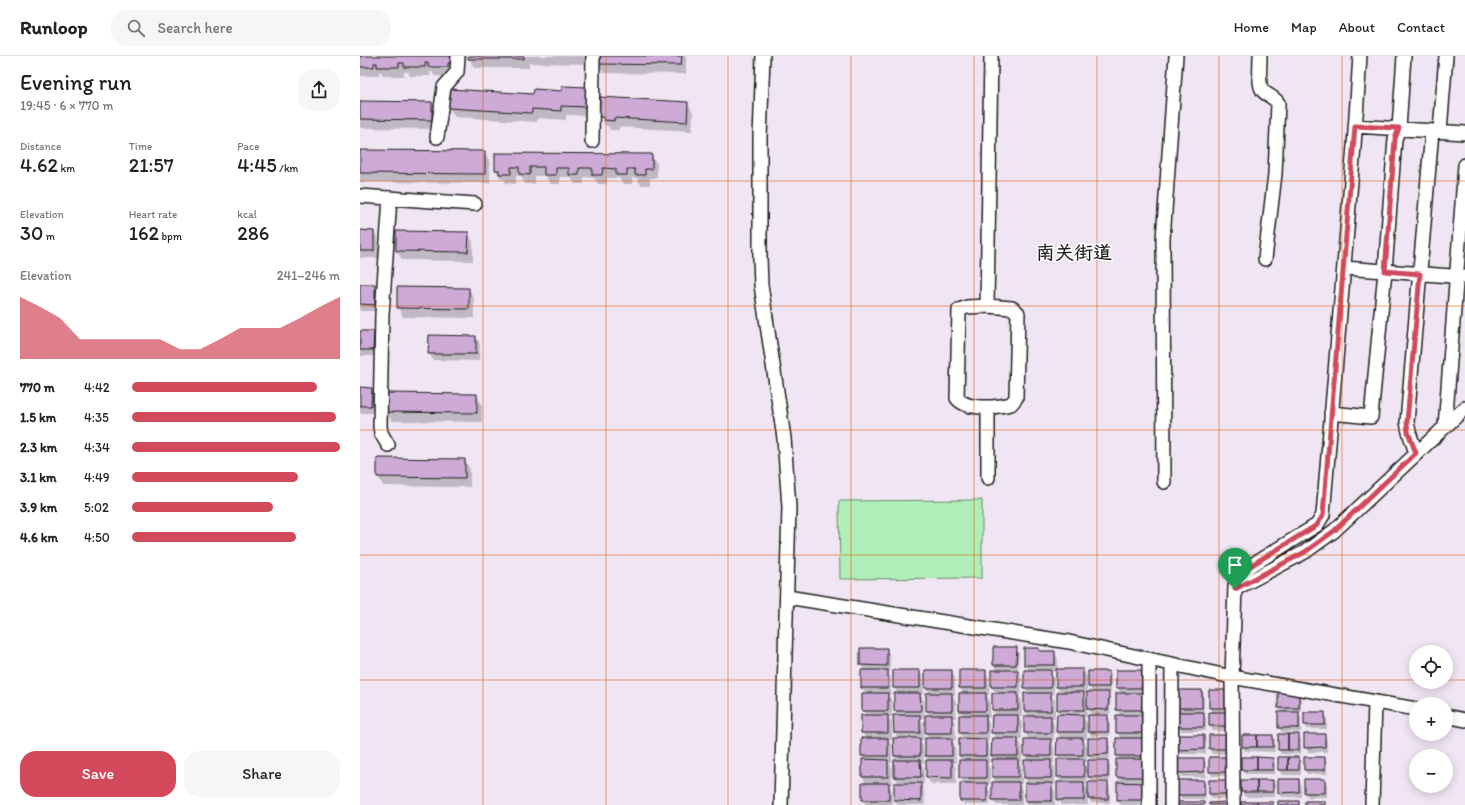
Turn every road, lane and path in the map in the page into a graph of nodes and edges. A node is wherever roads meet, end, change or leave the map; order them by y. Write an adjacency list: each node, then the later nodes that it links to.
1 (458, 56): 14 (street)
2 (593, 56): 15 (street)
3 (763, 56): 37 (street)
4 (991, 56): 25 (street)
5 (1176, 56): 33 (street)
6 (1260, 56): 20 (street)
7 (1360, 56): 10 (street)
8 (1404, 56): 11 (street)
9 (1446, 56): 12 (street)
10 (1355, 126): 11 (street); 21 (street)
11 (1399, 128): 12 (street); 22 (street)
12 (1436, 131): 13 (street); 23 (street)
13 (1465, 133)
14 (437, 137)
15 (592, 140)
16 (1465, 165): 24 (street)
17 (360, 196): 18 (street)
18 (390, 198): 19 (street); 30 (street)
19 (475, 204)
20 (1265, 259)
21 (1344, 268): 22 (street); 28 (street)
22 (1385, 271): 23 (street); 28 (street)
23 (1420, 274): 24 (street); 31 (street)
24 (1461, 277): 29 (street)
25 (987, 306): 26 (street); 26 (street)
26 (988, 406): 32 (street)
27 (1465, 408): 29 (street)
28 (1331, 413): 34 (street)
29 (1445, 427): 31 (street)
30 (388, 445)
31 (1416, 453): 35 (street)
32 (988, 478)
33 (1164, 482)
34 (1320, 520): 35 (street); 36 (street)
35 (1334, 531): 36 (street)
36 (1235, 589): 40 (street)
37 (787, 597): 38 (street); 45 (street)
38 (1149, 660): 39 (street); 46 (street)
39 (1172, 664): 40 (street); 47 (street)
40 (1232, 677): 41 (street); 48 (street)
41 (1375, 702): 42 (street); 49 (street)
42 (1409, 708)
43 (1453, 717): 44 (street)
44 (1465, 720)
45 (781, 805)
46 (1149, 805)
47 (1171, 805)
48 (1233, 805)
49 (1372, 805)

